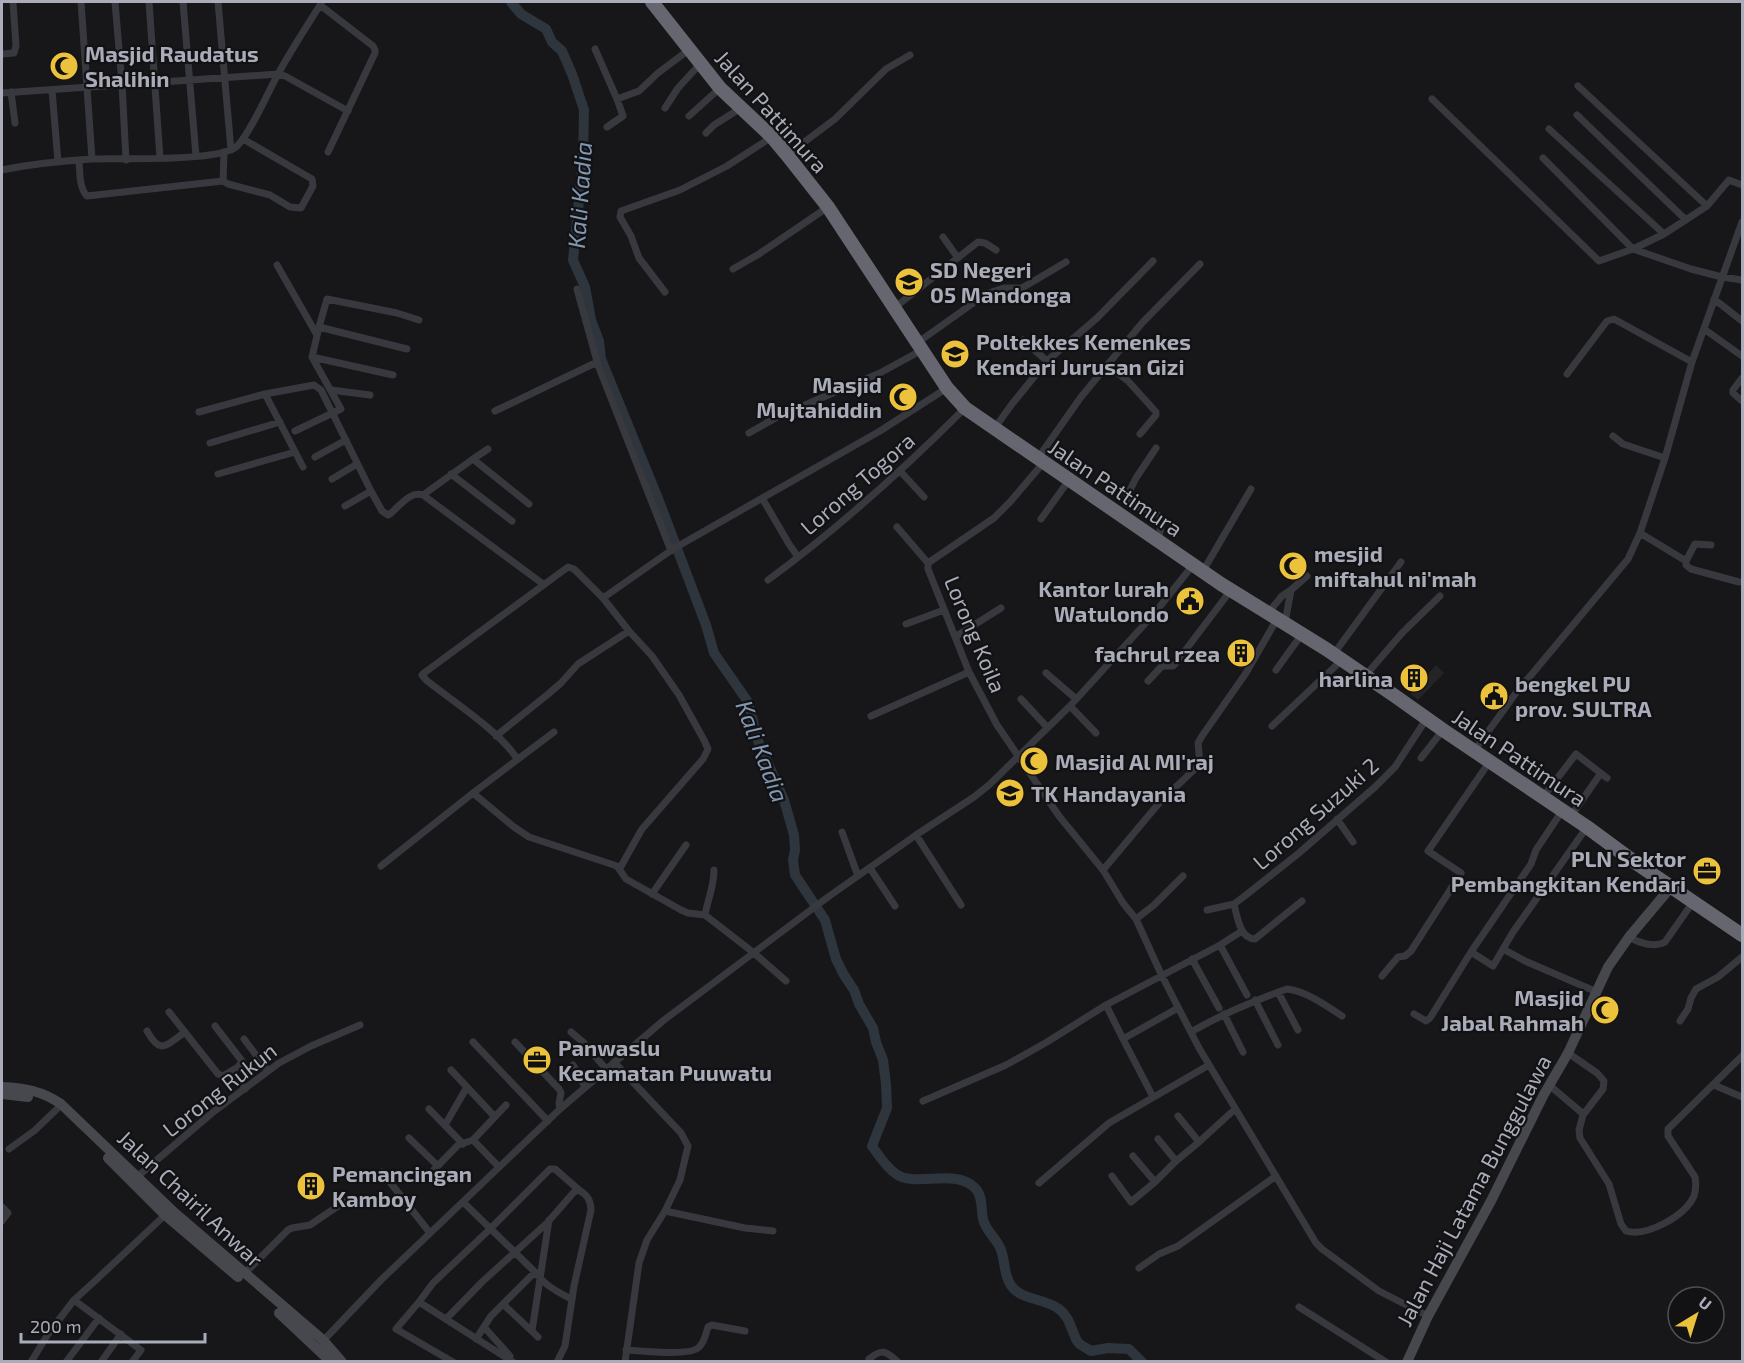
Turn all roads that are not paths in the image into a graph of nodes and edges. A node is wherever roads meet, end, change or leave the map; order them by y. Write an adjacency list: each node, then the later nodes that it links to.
1 (13, 2): 11 (street)
2 (81, 2): 20 (street)
3 (116, 2): 18 (street)
4 (149, 2): 17 (street)
5 (183, 2): 16 (street)
6 (218, 2): 15 (street)
7 (652, 2): 10 (highway, Jalan Pattimura)
8 (321, 3): 14 (street); 29 (street)
9 (595, 49): 25 (street)
10 (690, 50): 13 (highway, Jalan Pattimura); 25 (street)
11 (2, 54)
12 (910, 55): 40 (street)
13 (700, 64): 21 (highway, Jalan Pattimura); 27 (street)
14 (278, 74): 15 (street); 29 (street); 37 (street)
15 (224, 76): 16 (street); 38 (street)
16 (190, 79): 17 (street); 41 (street)
17 (154, 82): 18 (street); 42 (street)
18 (122, 84): 20 (street); 45 (street)
19 (1578, 86): 51 (street)
20 (87, 87): 22 (street); 44 (street)
21 (720, 88): 28 (highway, Jalan Pattimura); 31 (street)
22 (52, 90): 23 (street); 47 (street)
23 (11, 92): 24 (street); 32 (street)
24 (2, 93)
25 (617, 99): 33 (street)
26 (1432, 99): 57 (street)
27 (665, 108)
28 (741, 108): 35 (street); 36 (highway, Jalan Pattimura)
29 (348, 111): 39 (street)
30 (1577, 115): 53 (street)
31 (689, 116)
32 (15, 123)
33 (607, 127)
34 (1549, 129): 55 (street)
35 (706, 133)
36 (772, 137): 40 (highway, Jalan Pattimura); 68 (street)
37 (243, 139): 38 (street); 49 (street)
38 (227, 151): 41 (street); 49 (street)
39 (328, 152)
40 (788, 154): 52 (highway, Jalan Pattimura)
41 (196, 156): 42 (street)
42 (160, 158): 45 (street)
43 (1543, 158): 57 (street)
44 (92, 159): 45 (street); 46 (street)
45 (126, 160)
46 (79, 161): 47 (street); 49 (street)
47 (58, 162): 48 (street)
48 (2, 170)
49 (223, 181)
50 (1743, 185): 51 (street)
51 (1707, 206): 53 (street)
52 (828, 207): 64 (street); 70 (highway, Jalan Pattimura)
53 (1686, 220): 55 (street)
54 (1743, 222): 65 (street)
55 (1664, 234): 57 (street)
56 (943, 237): 59 (street)
57 (1633, 249): 65 (street)
58 (996, 250): 59 (street)
59 (958, 258): 70 (street)
60 (1154, 261): 80 (street)
61 (1066, 262): 76 (street)
62 (1200, 264): 83 (street, Lorong Koila)
63 (277, 265): 74 (street)
64 (733, 268)
65 (1722, 277): 66 (street); 69 (street)
66 (1743, 280)
67 (578, 289): 82 (street)
68 (664, 292)
69 (1714, 299): 72 (street); 73 (street)
70 (894, 308): 76 (highway, Jalan Pattimura)
71 (419, 320): 74 (street)
72 (1743, 321)
73 (1704, 329): 78 (street); 81 (street)
74 (318, 331): 77 (street); 79 (street)
75 (1023, 340): 80 (street)
76 (920, 347): 87 (highway, Jalan Pattimura); 99 (street)
77 (407, 349)
78 (1743, 356)
79 (312, 357): 85 (street); 88 (street)
80 (1047, 361): 97 (street)
81 (1692, 362): 84 (street); 108 (street)
82 (598, 365): 93 (street); 131 (street)
83 (1107, 365): 100 (street); 110 (street, Lorong Koila)
84 (1567, 374)
85 (393, 375)
86 (1743, 378): 91 (street)
87 (947, 388): 92 (highway, Jalan Pattimura); 122 (street)
88 (331, 390): 90 (street); 95 (street)
89 (266, 394): 94 (street); 95 (street); 96 (street)
90 (370, 395)
91 (1743, 401)
92 (965, 408): 97 (highway, Jalan Pattimura); 113 (street, Lorong Togora)
93 (495, 411)
94 (199, 412)
95 (333, 413): 98 (street); 102 (street)
96 (279, 422): 103 (street); 106 (street)
97 (994, 429): 110 (highway, Jalan Pattimura)
98 (295, 431)
99 (749, 433)
100 (1140, 434)
101 (1613, 436): 108 (street)
102 (346, 440): 107 (street); 111 (street)
103 (210, 443)
104 (1156, 448): 129 (street)
105 (488, 449): 109 (street)
106 (295, 452): 112 (street); 114 (street)
107 (315, 457)
108 (1665, 458): 128 (street)
109 (473, 459): 115 (street); 123 (street)
110 (1041, 460): 117 (highway, Jalan Pattimura); 135 (street, Lorong Koila)
111 (357, 464): 116 (street); 119 (street)
112 (303, 467)
113 (901, 472): 121 (street); 132 (street, Lorong Togora)
114 (219, 474)
115 (451, 474): 120 (street); 126 (street)
116 (332, 478)
117 (1069, 480): 125 (street); 129 (highway, Jalan Pattimura)
118 (1251, 489): 136 (street)
119 (371, 491): 120 (street); 124 (street)
120 (423, 495): 140 (street)
121 (924, 497)
122 (762, 498): 131 (street); 132 (street)
123 (529, 504)
124 (345, 506)
125 (1041, 519)
126 (512, 521)
127 (897, 527): 135 (street)
128 (1640, 533): 133 (street); 169 (street)
129 (1157, 541): 136 (highway, Jalan Pattimura)
130 (1711, 545): 133 (street)
131 (672, 550): 144 (street)
132 (798, 558): 138 (street, Lorong Togora)
133 (1686, 561): 139 (street)
134 (1401, 562): 152 (street)
135 (928, 563): 146 (street, Lorong Koila)
136 (1198, 568): 141 (highway, Jalan Pattimura); 158 (street)
137 (1307, 576): 142 (street)
138 (768, 580)
139 (1738, 582)
140 (543, 584): 144 (street); 168 (street)
141 (1231, 590): 147 (highway, Jalan Pattimura); 157 (street)
142 (1291, 590): 147 (street); 147 (street)
143 (1440, 596): 156 (street)
144 (603, 598): 149 (street)
145 (1001, 608): 151 (street)
146 (944, 610): 148 (street); 151 (street, Lorong Koila)
147 (1277, 618): 150 (highway, Jalan Pattimura); 189 (street)
148 (906, 624)
149 (629, 631): 168 (street); 186 (street)
150 (1302, 634): 152 (highway, Jalan Pattimura); 153 (street)
151 (955, 637): 154 (street, Lorong Koila)
152 (1337, 657): 156 (highway, Jalan Pattimura); 163 (street)
153 (1276, 670)
154 (969, 672): 161 (street); 170 (street, Lorong Koila)
155 (1046, 673): 158 (street)
156 (1365, 676): 162 (highway, Jalan Pattimura)
157 (1148, 681)
158 (1076, 698): 160 (street)
159 (1021, 699): 164 (street)
160 (1070, 706): 164 (street); 167 (street)
161 (871, 716)
162 (1426, 718): 165 (highway, Jalan Pattimura); 179 (street, Lorong Suzuki 2)
163 (1272, 726)
164 (1047, 727): 170 (street)
165 (1443, 730): 169 (highway, Jalan Pattimura); 171 (street)
166 (554, 732): 172 (street)
167 (1096, 733)
168 (496, 736): 172 (street)
169 (1474, 751): 173 (highway, Jalan Pattimura)
170 (1018, 758): 182 (street); 189 (street, Lorong Koila)
171 (1421, 758)
172 (518, 759): 176 (street)
173 (1490, 761): 177 (highway, Jalan Pattimura); 212 (street)
174 (1601, 773): 175 (street); 177 (street); 178 (street)
175 (1607, 778)
176 (473, 793): 185 (street); 186 (street)
177 (1544, 797): 178 (highway, Jalan Pattimura)
178 (1566, 813): 180 (highway, Jalan Pattimura); 207 (street)
179 (1337, 819): 183 (street); 196 (street, Lorong Suzuki 2)
180 (1587, 827): 192 (highway, Jalan Pattimura); 206 (street)
181 (842, 832): 190 (street)
182 (916, 835): 187 (street); 197 (street)
183 (1353, 842)
184 (686, 845): 193 (street)
185 (381, 866)
186 (620, 868): 193 (street)
187 (870, 868): 190 (street); 198 (street)
188 (714, 870): 200 (street)
189 (1103, 870): 201 (street, Lorong Koila)
190 (858, 876): 208 (street)
191 (1183, 876): 201 (street)
192 (1671, 887): 195 (highway, Jalan Pattimura); 204 (main road, Jalan Haji Latama Bunggulawa)
193 (652, 894): 200 (street)
194 (1302, 901): 202 (street)
195 (1693, 902): 203 (highway, Jalan Pattimura); 204 (street)
196 (1234, 904): 199 (street, Lorong Suzuki 2); 202 (street)
197 (961, 905)
198 (896, 906)
199 (1207, 910)
200 (705, 915): 208 (street)
201 (1136, 920): 211 (street, Lorong Koila)
202 (1242, 931): 205 (street)
203 (1743, 935)
204 (1629, 937): 215 (main road, Jalan Haji Latama Bunggulawa)
205 (1220, 945): 210 (street); 216 (street)
206 (1503, 949): 207 (street); 215 (street)
207 (1471, 952): 222 (street)
208 (754, 953): 213 (street); 240 (street)
209 (1743, 957): 224 (street)
210 (1192, 959): 211 (street); 220 (street)
211 (1161, 974): 218 (street); 219 (street, Lorong Koila)
212 (1382, 976)
213 (786, 981)
214 (1278, 992): 217 (street); 223 (street); 227 (street)
215 (1597, 992): 238 (main road, Jalan Haji Latama Bunggulawa)
216 (1247, 996)
217 (1255, 1000): 220 (street); 236 (street)
218 (1106, 1005): 233 (street); 256 (street)
219 (1178, 1008): 231 (street, Lorong Koila); 233 (street)
220 (1221, 1011): 231 (street); 237 (street)
221 (169, 1012): 229 (street)
222 (1414, 1014)
223 (1342, 1016)
224 (1680, 1021)
225 (360, 1025): 246 (street, Lorong Rukun)
226 (215, 1026): 245 (street)
227 (1298, 1030)
228 (147, 1031): 229 (street)
229 (185, 1032): 245 (street)
230 (571, 1032): 243 (street)
231 (1191, 1032): 242 (street, Lorong Koila)
232 (244, 1039): 246 (street)
233 (1123, 1039): 254 (street)
234 (473, 1042): 265 (street)
235 (515, 1042): 260 (street)
236 (1278, 1045)
237 (1243, 1052)
238 (1568, 1053): 247 (main road, Jalan Haji Latama Bunggulawa); 262 (street)
239 (1743, 1056): 248 (street)
240 (614, 1062): 243 (street); 289 (street)
241 (573, 1065): 251 (street)
242 (1209, 1065): 254 (street); 261 (street, Lorong Koila)
243 (606, 1069): 251 (street)
244 (451, 1070): 250 (street)
245 (232, 1071): 252 (street)
246 (268, 1071): 252 (street, Lorong Rukun)
247 (1549, 1085): 262 (street); 305 (main road, Jalan Haji Latama Bunggulawa)
248 (1714, 1085): 255 (street); 262 (street)
249 (2, 1087): 275 (main road, Jalan Chairil Anwar)
250 (466, 1087): 264 (street); 266 (street)
251 (585, 1087): 260 (street)
252 (245, 1089): 279 (street, Lorong Rukun)
253 (2, 1094): 258 (main road, Jalan Chairil Anwar)
254 (1153, 1097): 284 (street)
255 (1743, 1097)
256 (923, 1101)
257 (506, 1105): 264 (street)
258 (57, 1109): 272 (street); 275 (main road, Jalan Chairil Anwar)
259 (429, 1109): 266 (street)
260 (560, 1109): 265 (street)
261 (1235, 1109): 270 (street); 281 (street, Lorong Koila)
262 (1583, 1115)
263 (1178, 1116): 270 (street)
264 (495, 1117): 269 (street)
265 (548, 1121): 277 (street)
266 (446, 1125): 271 (street)
267 (409, 1138): 276 (street)
268 (1158, 1139): 274 (street)
269 (473, 1140): 271 (street); 277 (street)
270 (1199, 1142): 274 (street)
271 (463, 1144): 276 (street)
272 (9, 1149)
273 (1133, 1156): 283 (street)
274 (1176, 1161): 283 (street)
275 (119, 1163): 279 (main road, Jalan Chairil Anwar); 290 (main road, Jalan Chairil Anwar)
276 (438, 1166): 282 (street)
277 (499, 1167): 287 (street)
278 (382, 1172): 295 (street)
279 (138, 1176): 298 (main road, Jalan Chairil Anwar)
280 (1112, 1176): 283 (street)
281 (1276, 1176): 297 (street); 305 (street, Lorong Koila)
282 (427, 1177)
283 (1155, 1182)
284 (1038, 1183)
285 (579, 1190): 291 (street); 293 (street); 301 (street)
286 (344, 1202): 298 (street)
287 (463, 1202): 293 (street); 295 (street)
288 (2, 1207): 292 (street)
289 (665, 1211): 294 (street); 313 (street)
290 (165, 1215): 300 (street); 312 (main road, Jalan Chairil Anwar)
291 (549, 1220): 296 (street); 299 (street)
292 (2, 1221)
293 (490, 1229): 296 (street); 302 (street)
294 (774, 1231)
295 (430, 1233): 312 (street)
296 (514, 1253): 299 (street); 307 (street)
297 (1139, 1268)
298 (244, 1274): 312 (main road, Jalan Chairil Anwar)
299 (538, 1276): 301 (street); 303 (street); 303 (street)
300 (74, 1299): 306 (street); 315 (street)
301 (571, 1299): 323 (street)
302 (419, 1302): 307 (street); 321 (street)
303 (504, 1304): 308 (street)
304 (1299, 1307): 326 (street)
305 (1428, 1316): 327 (main road, Jalan Haji Latama Bunggulawa)
306 (99, 1318): 310 (street); 316 (street)
307 (446, 1319): 311 (street)
308 (484, 1327): 311 (street); 322 (street)
309 (745, 1331): 313 (street)
310 (121, 1334): 317 (street); 318 (street)
311 (476, 1339): 322 (street)
312 (320, 1344): 319 (main road, Jalan Chairil Anwar); 320 (main road, Jalan Chairil Anwar)
313 (626, 1350): 324 (street)
314 (869, 1359): 325 (street)
315 (31, 1362)
316 (66, 1362)
317 (101, 1362)
318 (132, 1362)
319 (332, 1362)
320 (342, 1362)
321 (453, 1362)
322 (514, 1362)
323 (557, 1362)
324 (625, 1362)
325 (898, 1362)
326 (1386, 1362)
327 (1407, 1362)

